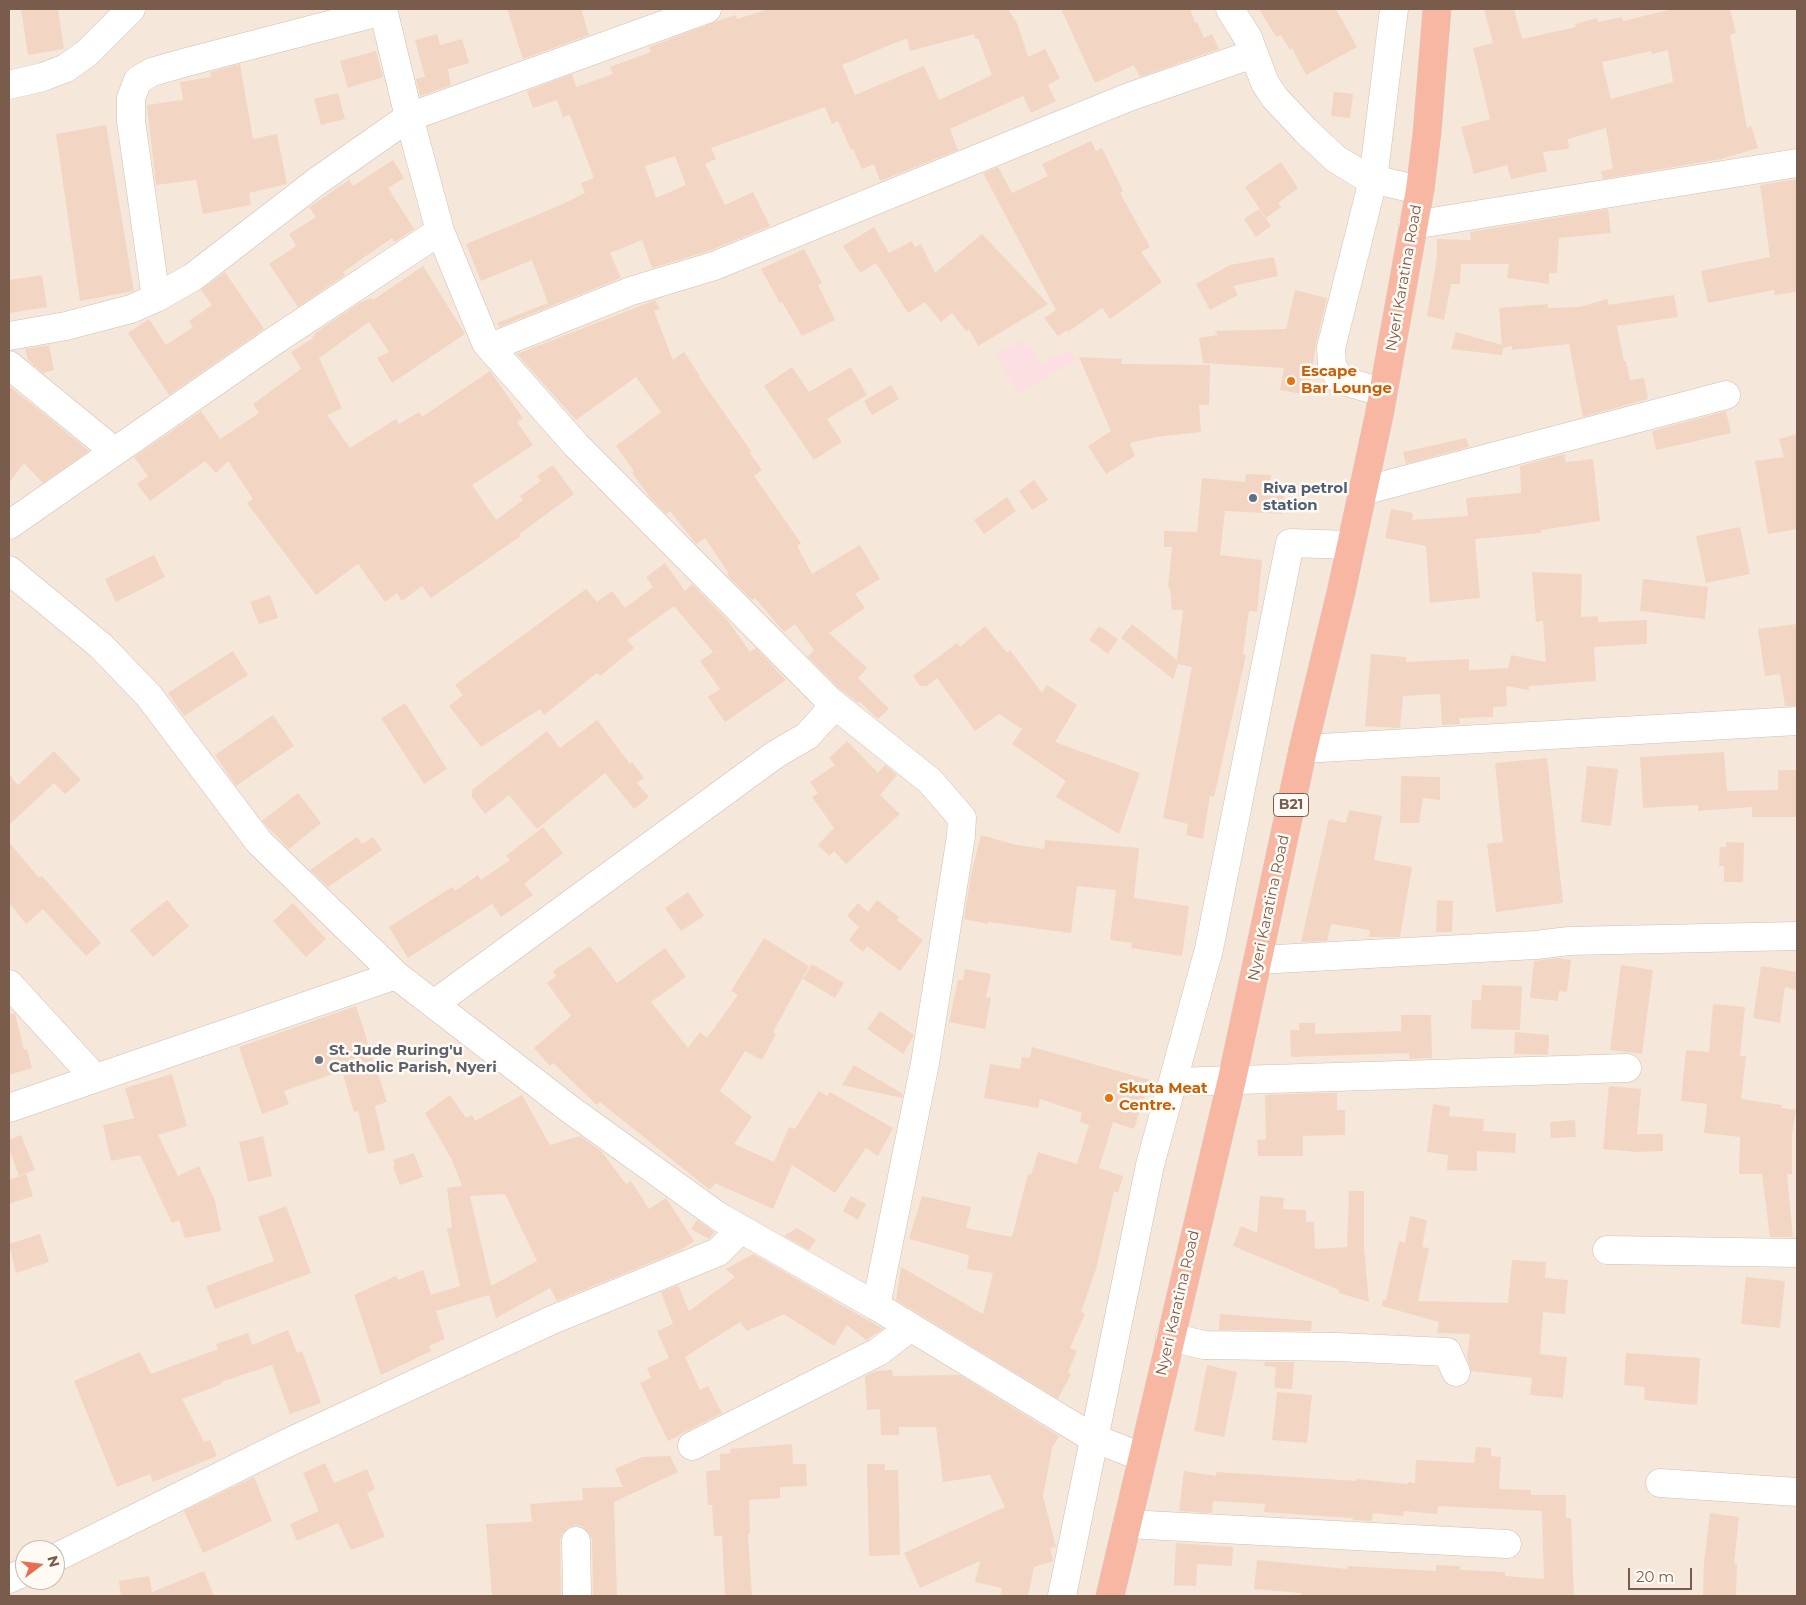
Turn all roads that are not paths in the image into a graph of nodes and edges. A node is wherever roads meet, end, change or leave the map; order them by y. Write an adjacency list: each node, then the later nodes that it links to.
1 (131, 9): 8 (street)
2 (707, 9): 9 (street)
3 (1230, 9): 7 (street)
4 (1394, 9): 11 (street)
5 (1437, 9): 12 (highway, Nyeri Karatina Road / B21)
6 (383, 10): 9 (street); 15 (street)
7 (1253, 54): 11 (street); 17 (street)
8 (9, 85)
9 (408, 117): 14 (street); 15 (street)
10 (1797, 162): 13 (street)
11 (1373, 180): 12 (street); 19 (street)
12 (1420, 190): 13 (highway, Nyeri Karatina Road / B21)
13 (1413, 225): 19 (highway, Nyeri Karatina Road / B21)
14 (440, 232): 17 (street); 21 (street)
15 (156, 298): 16 (street)
16 (9, 336)
17 (491, 346): 26 (street)
18 (9, 365): 21 (street)
19 (1382, 392): 22 (highway, Nyeri Karatina Road / B21)
20 (1726, 394): 22 (street)
21 (114, 451): 23 (street)
22 (1363, 491): 24 (highway, Nyeri Karatina Road / B21)
23 (9, 524)
24 (1350, 545): 28 (highway, Nyeri Karatina Road / B21); 37 (street)
25 (9, 570): 31 (street)
26 (830, 701): 33 (street); 42 (street)
27 (1797, 721): 28 (street)
28 (1303, 749): 30 (highway, Nyeri Karatina Road / B21)
29 (1797, 936): 30 (street)
30 (1258, 960): 36 (highway, Nyeri Karatina Road / B21)
31 (396, 975): 33 (street); 35 (street)
32 (9, 984): 35 (street)
33 (434, 1004): 39 (street)
34 (1627, 1068): 36 (street)
35 (96, 1078): 38 (street)
36 (1232, 1079): 37 (street); 44 (highway, Nyeri Karatina Road / B21)
37 (1173, 1082): 46 (street)
38 (9, 1108)
39 (741, 1229): 42 (street); 54 (street)
40 (1607, 1250): 41 (street)
41 (1797, 1253)
42 (876, 1306): 43 (street)
43 (911, 1327): 46 (street); 47 (street)
44 (1170, 1337): 45 (street); 48 (highway, Nyeri Karatina Road / B21)
45 (1456, 1372)
46 (1092, 1438): 48 (street); 56 (street)
47 (692, 1446)
48 (1142, 1457): 51 (highway, Nyeri Karatina Road / B21)
49 (1660, 1483): 50 (street)
50 (1797, 1492)
51 (1127, 1524): 53 (street); 57 (highway, Nyeri Karatina Road / B21)
52 (576, 1541): 55 (street)
53 (1507, 1544)
54 (65, 1553)
55 (577, 1596)
56 (1062, 1596)
57 (1110, 1596)

